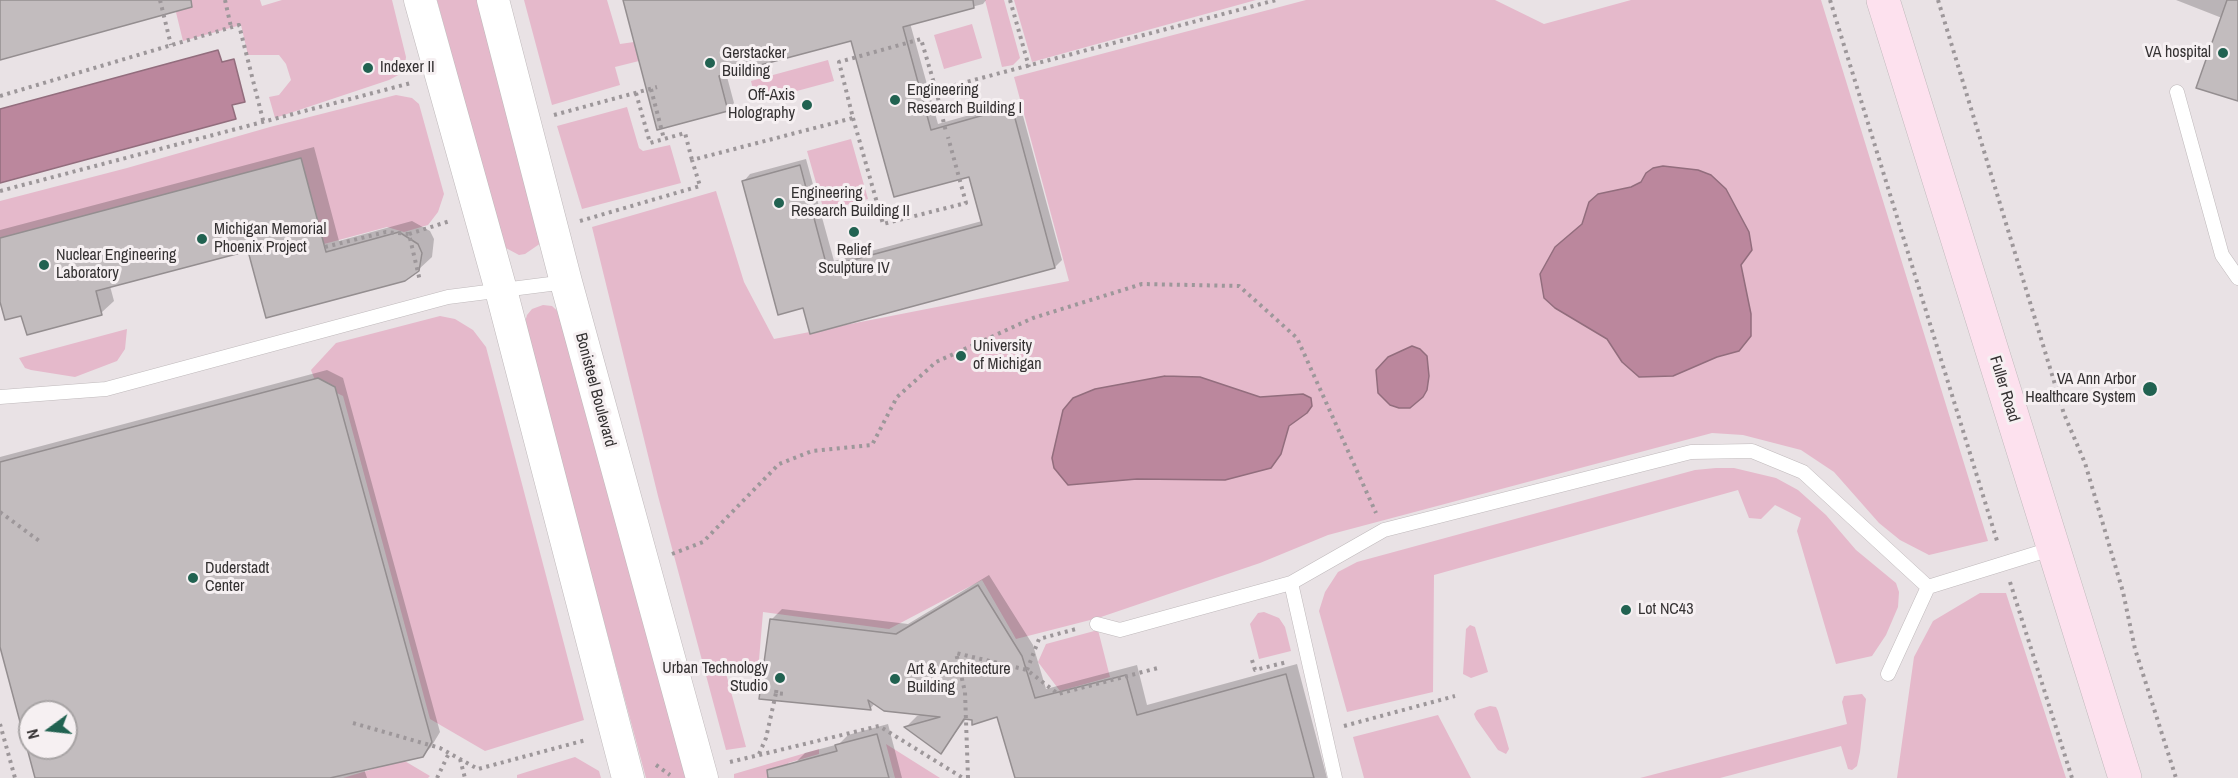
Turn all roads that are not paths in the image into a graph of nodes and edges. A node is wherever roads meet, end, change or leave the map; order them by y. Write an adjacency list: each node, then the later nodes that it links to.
1 (420, 0): 7 (street)
2 (493, 0): 6 (street, Bonisteel Boulevard)
3 (1883, 0): 9 (main road, Fuller Road)
4 (2177, 92): 5 (lane)
5 (2238, 278)
6 (566, 282): 7 (lane); 14 (street, Bonisteel Boulevard)
7 (501, 290): 8 (lane); 15 (street)
8 (0, 397)
9 (2054, 548): 11 (lane); 17 (main road, Fuller Road)
10 (1291, 583): 11 (lane); 12 (lane); 16 (lane)
11 (1928, 587): 13 (lane)
12 (1096, 624)
13 (1888, 674)
14 (713, 771)
15 (628, 778)
16 (1335, 778)
17 (2125, 778)

